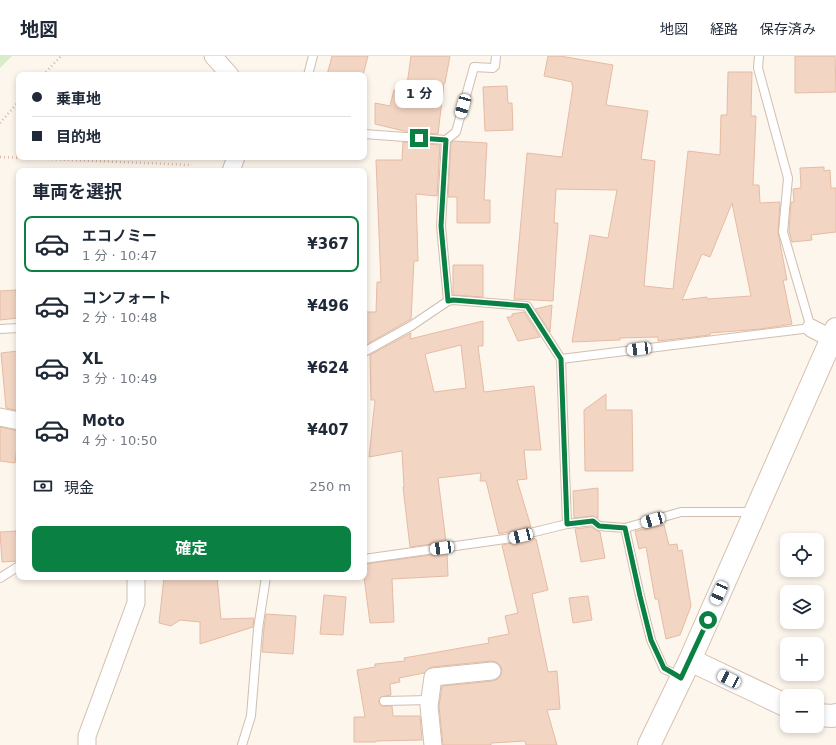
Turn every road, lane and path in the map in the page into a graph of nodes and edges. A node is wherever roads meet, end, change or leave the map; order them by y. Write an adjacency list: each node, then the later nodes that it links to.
1 (61, 56): 6 (path)
2 (213, 56): 7 (street)
3 (313, 56): 8 (lane)
4 (496, 56): 12 (lane)
5 (759, 56): 19 (lane)
6 (46, 72)
7 (227, 72)
8 (309, 72)
9 (16, 104): 10 (path)
10 (0, 123)
11 (367, 134): 12 (lane)
12 (446, 140): 17 (lane)
13 (0, 157): 14 (path)
14 (16, 158)
15 (72, 160): 16 (path)
16 (192, 165)
17 (448, 301): 22 (lane); 23 (lane)
18 (16, 328): 20 (lane)
19 (811, 328): 21 (street); 23 (lane)
20 (0, 329)
21 (834, 334): 26 (street)
22 (367, 350)
23 (561, 359): 27 (lane)
24 (0, 417): 25 (street)
25 (16, 420)
26 (755, 512): 28 (lane); 34 (street)
27 (567, 524): 28 (lane); 29 (lane)
28 (625, 528): 34 (lane)
29 (367, 559)
30 (16, 568): 31 (lane)
31 (0, 578)
32 (136, 580): 41 (street)
33 (266, 580): 42 (lane)
34 (681, 670): 38 (street); 44 (street)
35 (492, 671): 36 (street)
36 (430, 700): 37 (lane); 43 (street)
37 (384, 701)
38 (780, 704)
39 (824, 715): 40 (street)
40 (836, 715)
41 (86, 745)
42 (242, 745)
43 (433, 745)
44 (649, 745)

